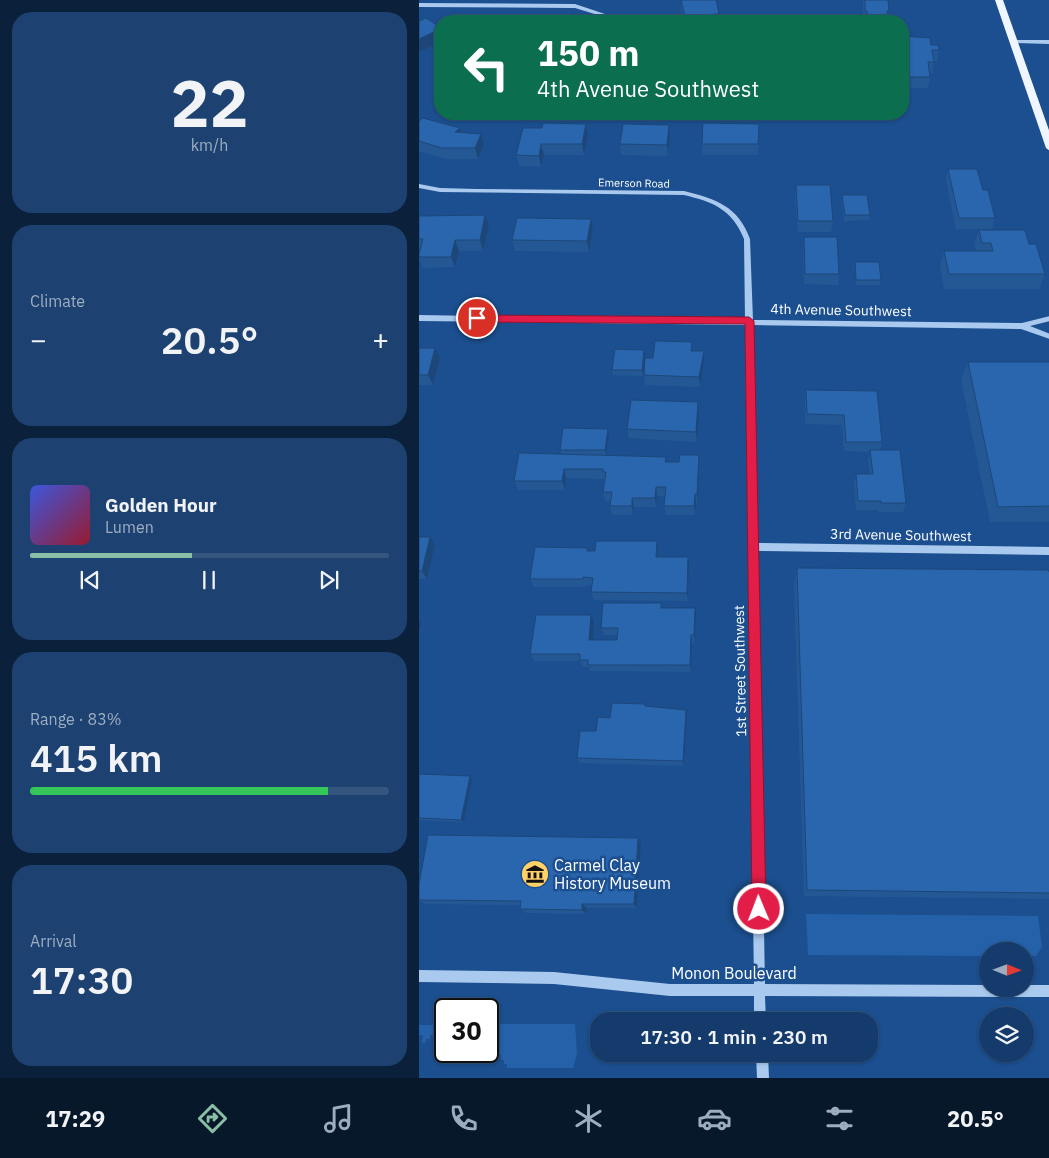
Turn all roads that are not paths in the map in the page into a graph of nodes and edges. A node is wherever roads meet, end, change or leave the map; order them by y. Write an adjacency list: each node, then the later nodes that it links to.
1 (999, 0): 4 (main road)
2 (419, 5): 3 (street)
3 (604, 15)
4 (1013, 41): 5 (street); 6 (main road)
5 (1049, 42)
6 (1049, 148)
7 (419, 186): 10 (street, Emerson Road)
8 (419, 318): 10 (street, 4th Avenue Southwest)
9 (1049, 318): 11 (street, 4th Avenue Southwest)
10 (749, 321): 11 (street, 4th Avenue Southwest); 13 (street, 1st Street Southwest)
11 (1022, 326): 12 (street, 4th Avenue Southwest)
12 (1049, 337)
13 (753, 547): 14 (street, 3rd Avenue Southwest); 16 (street, 1st Street Southwest)
14 (1049, 552)
15 (419, 976): 16 (street, Monon Boulevard)
16 (760, 989): 17 (street, Monon Boulevard); 18 (street, 1st Street Southwest)
17 (1049, 991)
18 (760, 1012)
19 (762, 1062): 20 (street)
20 (763, 1078)

